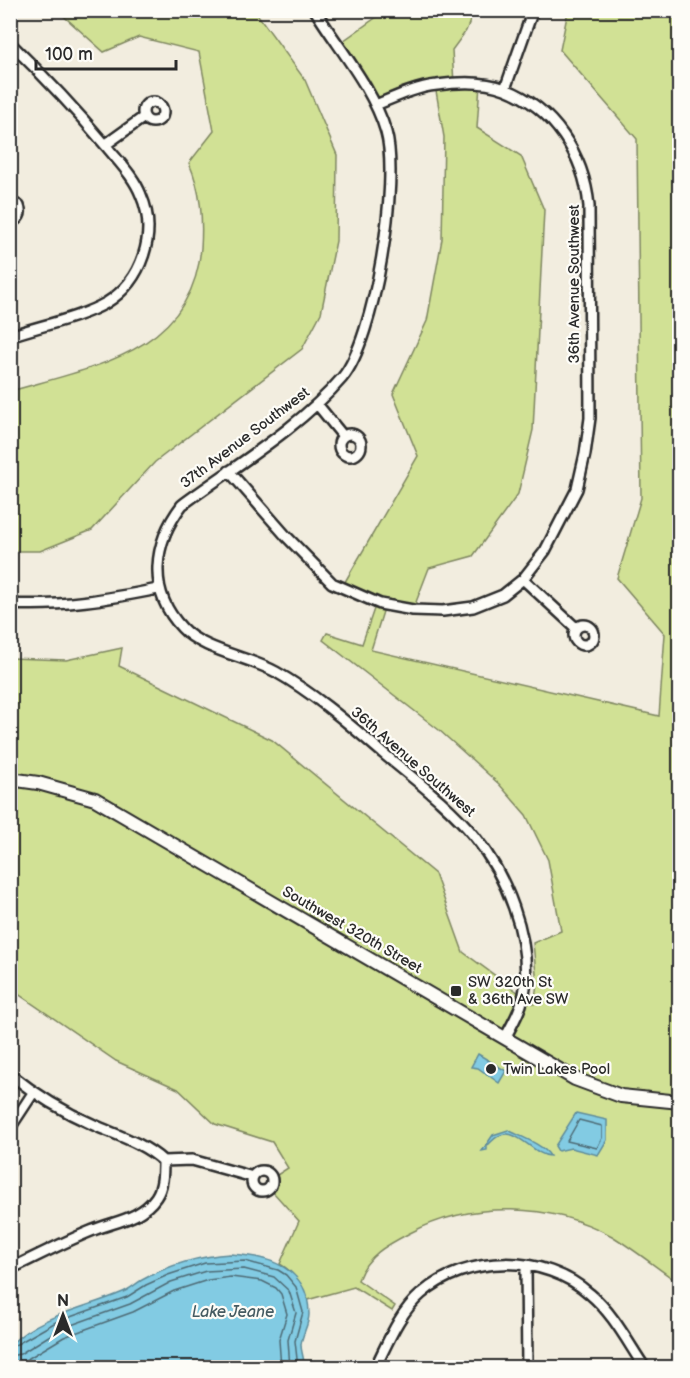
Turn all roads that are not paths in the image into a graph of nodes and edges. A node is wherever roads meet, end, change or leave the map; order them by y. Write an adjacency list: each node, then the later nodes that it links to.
1 (315, 10): 5 (street, 37th Avenue Southwest)
2 (533, 10): 4 (street)
3 (11, 43): 7 (street)
4 (505, 89): 5 (street); 14 (street, 36th Avenue Southwest)
5 (376, 105): 11 (street, 37th Avenue Southwest)
6 (144, 117): 7 (street)
7 (105, 145): 10 (street)
8 (10, 201): 9 (street)
9 (10, 222)
10 (10, 336)
11 (317, 404): 12 (street); 13 (street, 37th Avenue Southwest)
12 (343, 436)
13 (229, 471): 14 (street, 36th Avenue Southwest); 15 (street, 37th Avenue Southwest)
14 (523, 579): 17 (street)
15 (158, 589): 16 (street); 19 (street, 36th Avenue Southwest)
16 (10, 604)
17 (576, 628)
18 (10, 778): 19 (main road, Southwest 320th Street)
19 (505, 1038): 22 (main road, Southwest 320th Street)
20 (10, 1074): 21 (street)
21 (33, 1092): 23 (street); 24 (street)
22 (680, 1102)
23 (10, 1128)
24 (163, 1161): 25 (street); 27 (street)
25 (253, 1177)
26 (526, 1266): 28 (street); 29 (street); 30 (street)
27 (10, 1269)
28 (375, 1368)
29 (527, 1368)
30 (645, 1368)

